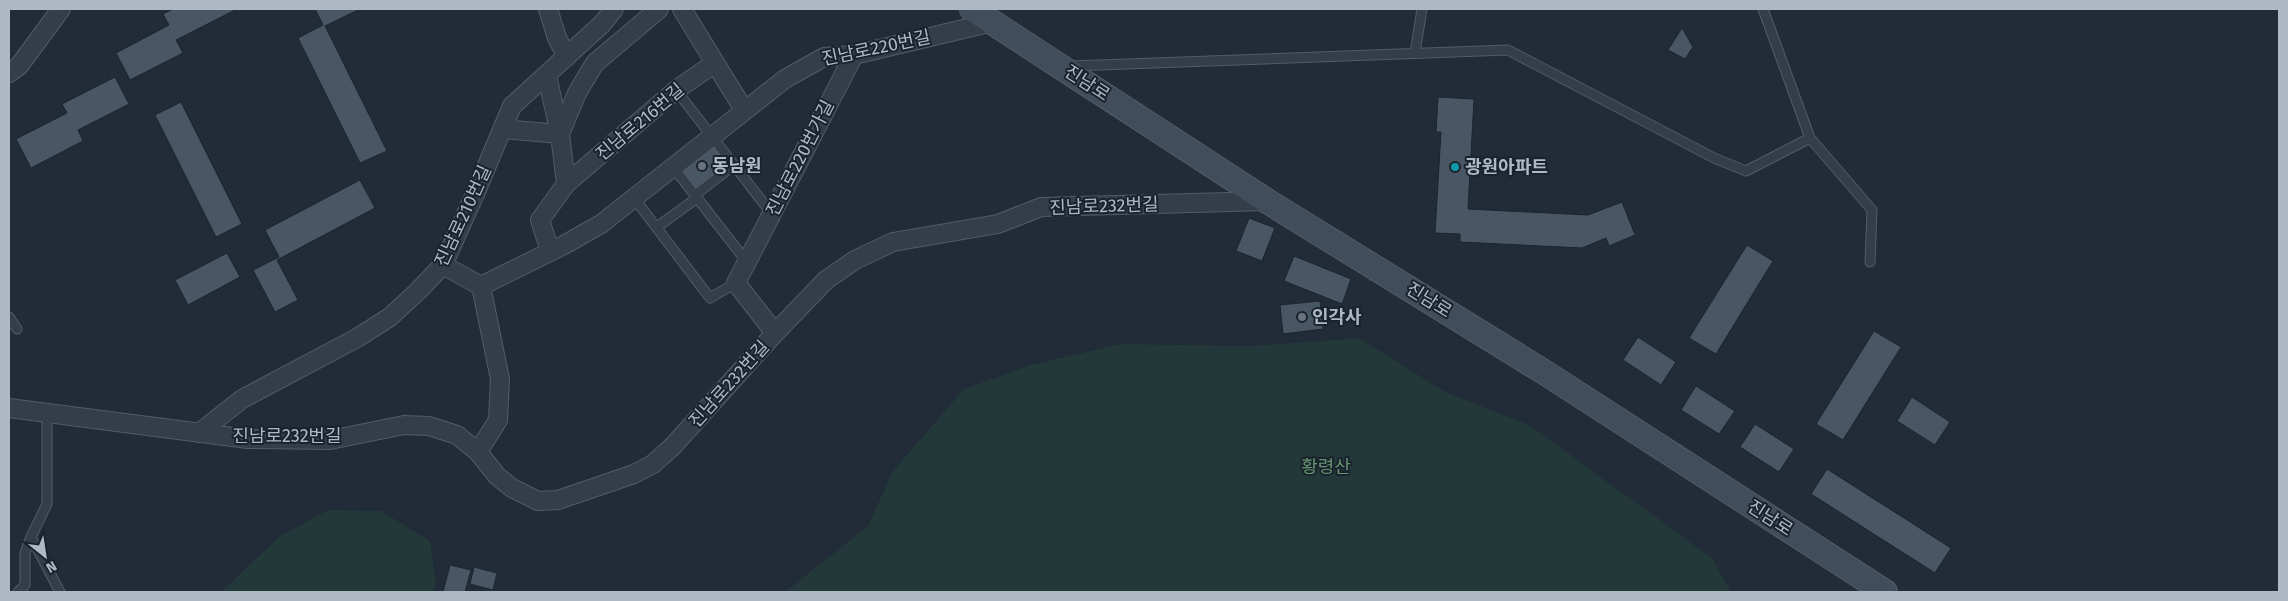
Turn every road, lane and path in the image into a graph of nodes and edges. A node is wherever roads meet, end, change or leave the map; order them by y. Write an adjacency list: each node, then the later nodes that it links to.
1 (61, 9): 15 (street)
2 (548, 9): 12 (street)
3 (614, 9): 12 (street, 진남로210번길)
4 (659, 9): 20 (street)
5 (682, 9): 13 (street)
6 (972, 9): 9 (main road, 진남로)
7 (1422, 9): 10 (lane)
8 (1763, 9): 22 (lane)
9 (992, 22): 11 (street, 진남로220번길); 14 (main road, 진남로)
10 (1415, 53): 14 (lane); 22 (lane)
11 (854, 54): 18 (street, 진남로220번길); 29 (street, 진남로220번가길)
12 (567, 57): 16 (street, 진남로210번길)
13 (715, 63): 17 (street, 진남로216번길); 18 (street)
14 (1061, 66): 28 (main road, 진남로)
15 (9, 73)
16 (547, 76): 19 (street, 진남로210번길); 20 (street)
17 (676, 90): 21 (lane); 25 (street, 진남로216번길)
18 (744, 110): 21 (street, 진남로220번길)
19 (502, 129): 20 (street); 34 (street, 진남로210번길)
20 (560, 134): 25 (street)
21 (712, 136): 23 (lane); 24 (street, 진남로220번길)
22 (1810, 138): 33 (lane)
23 (734, 164): 26 (lane); 29 (lane)
24 (673, 167): 26 (lane); 27 (street, 진남로220번길)
25 (566, 184): 31 (street, 진남로216번길)
26 (696, 196): 30 (lane); 32 (lane)
27 (634, 198): 30 (lane); 31 (street, 진남로220번길)
28 (1267, 201): 39 (street, 진남로232번길); 47 (main road, 진남로)
29 (772, 214): 32 (street, 진남로220번가길)
30 (657, 227): 35 (lane)
31 (550, 252): 36 (street, 진남로220번길)
32 (747, 262): 35 (street, 진남로220번가길)
33 (1870, 262)
34 (443, 265): 36 (street); 42 (street, 진남로210번길)
35 (736, 283): 39 (street)
36 (481, 286): 43 (street)
37 (9, 317): 38 (lane)
38 (17, 329)
39 (774, 333): 43 (street, 진남로232번길)
40 (9, 408): 41 (street, 진남로232번길)
41 (47, 414): 42 (street, 진남로232번길); 44 (lane)
42 (199, 433): 43 (street, 진남로232번길)
43 (478, 452)
44 (31, 537): 45 (lane); 46 (lane)
45 (18, 592)
46 (60, 592)
47 (1885, 592)

